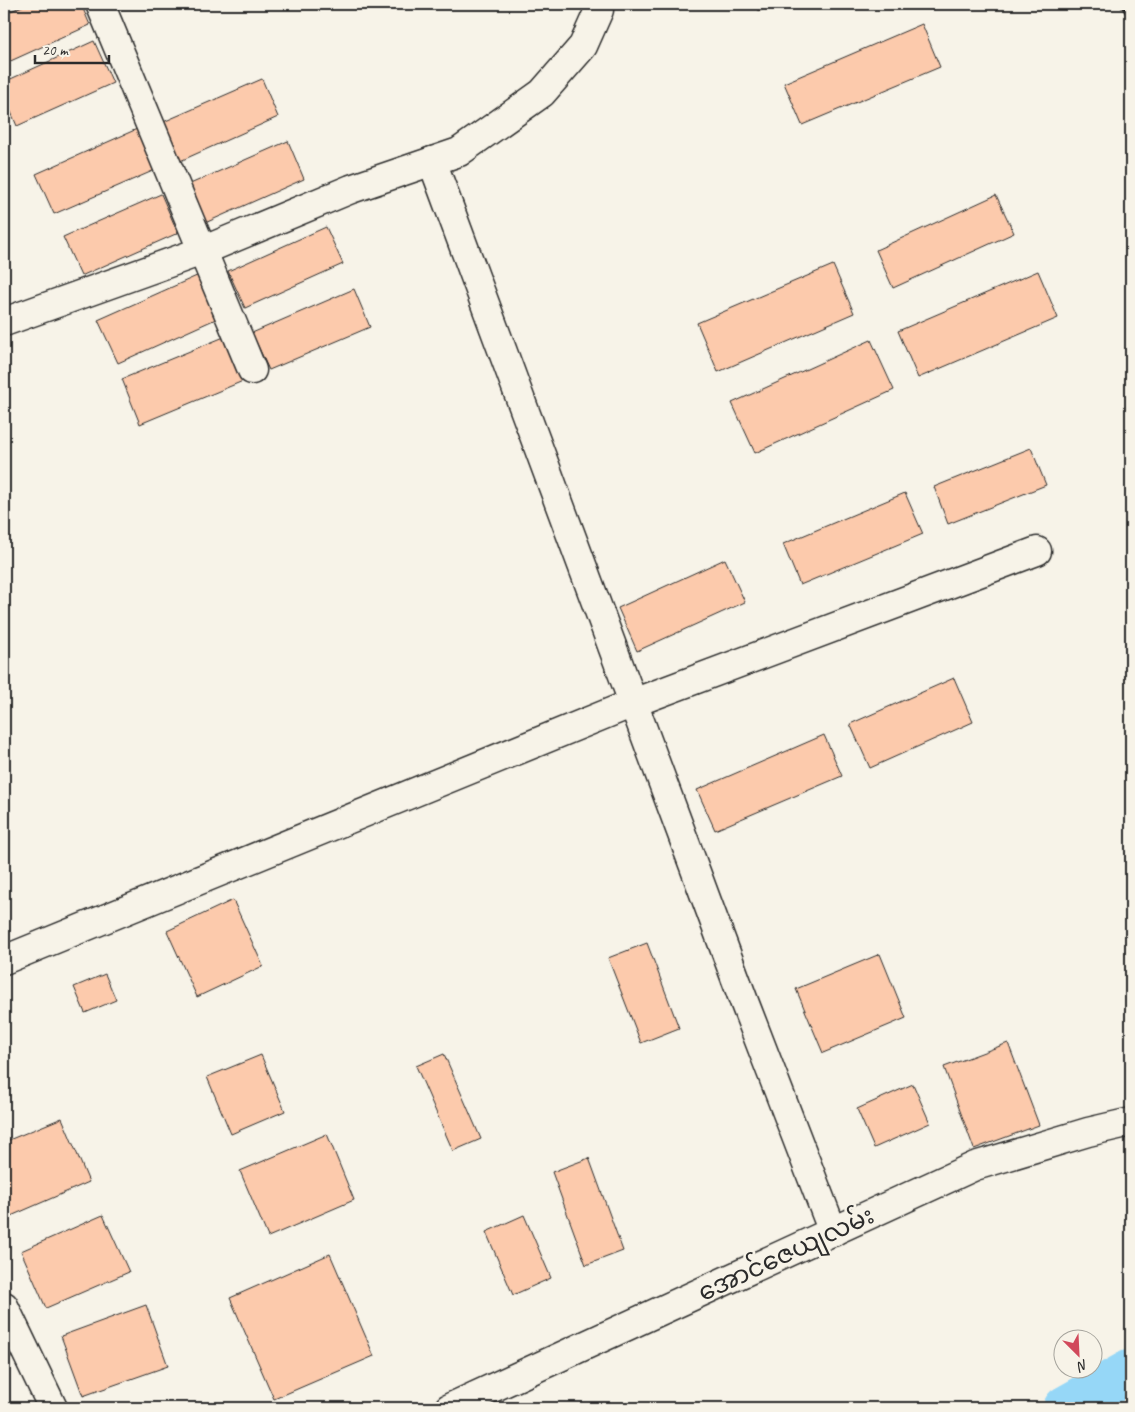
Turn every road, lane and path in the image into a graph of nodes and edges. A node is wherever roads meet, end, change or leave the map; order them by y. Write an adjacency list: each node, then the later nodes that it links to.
1 (100, 4): 4 (street)
2 (599, 4): 3 (street)
3 (432, 161): 4 (street); 8 (street)
4 (202, 251): 5 (street); 6 (street)
5 (4, 322)
6 (252, 370)
7 (1037, 551): 8 (street)
8 (633, 702): 9 (street); 11 (street)
9 (4, 960)
10 (1131, 1122): 11 (street, အောင်ဇေယျလမ်း)
11 (833, 1232): 14 (street, အောင်ဇေယျလမ်း)
12 (4, 1306): 13 (street)
13 (53, 1408)
14 (449, 1408)

